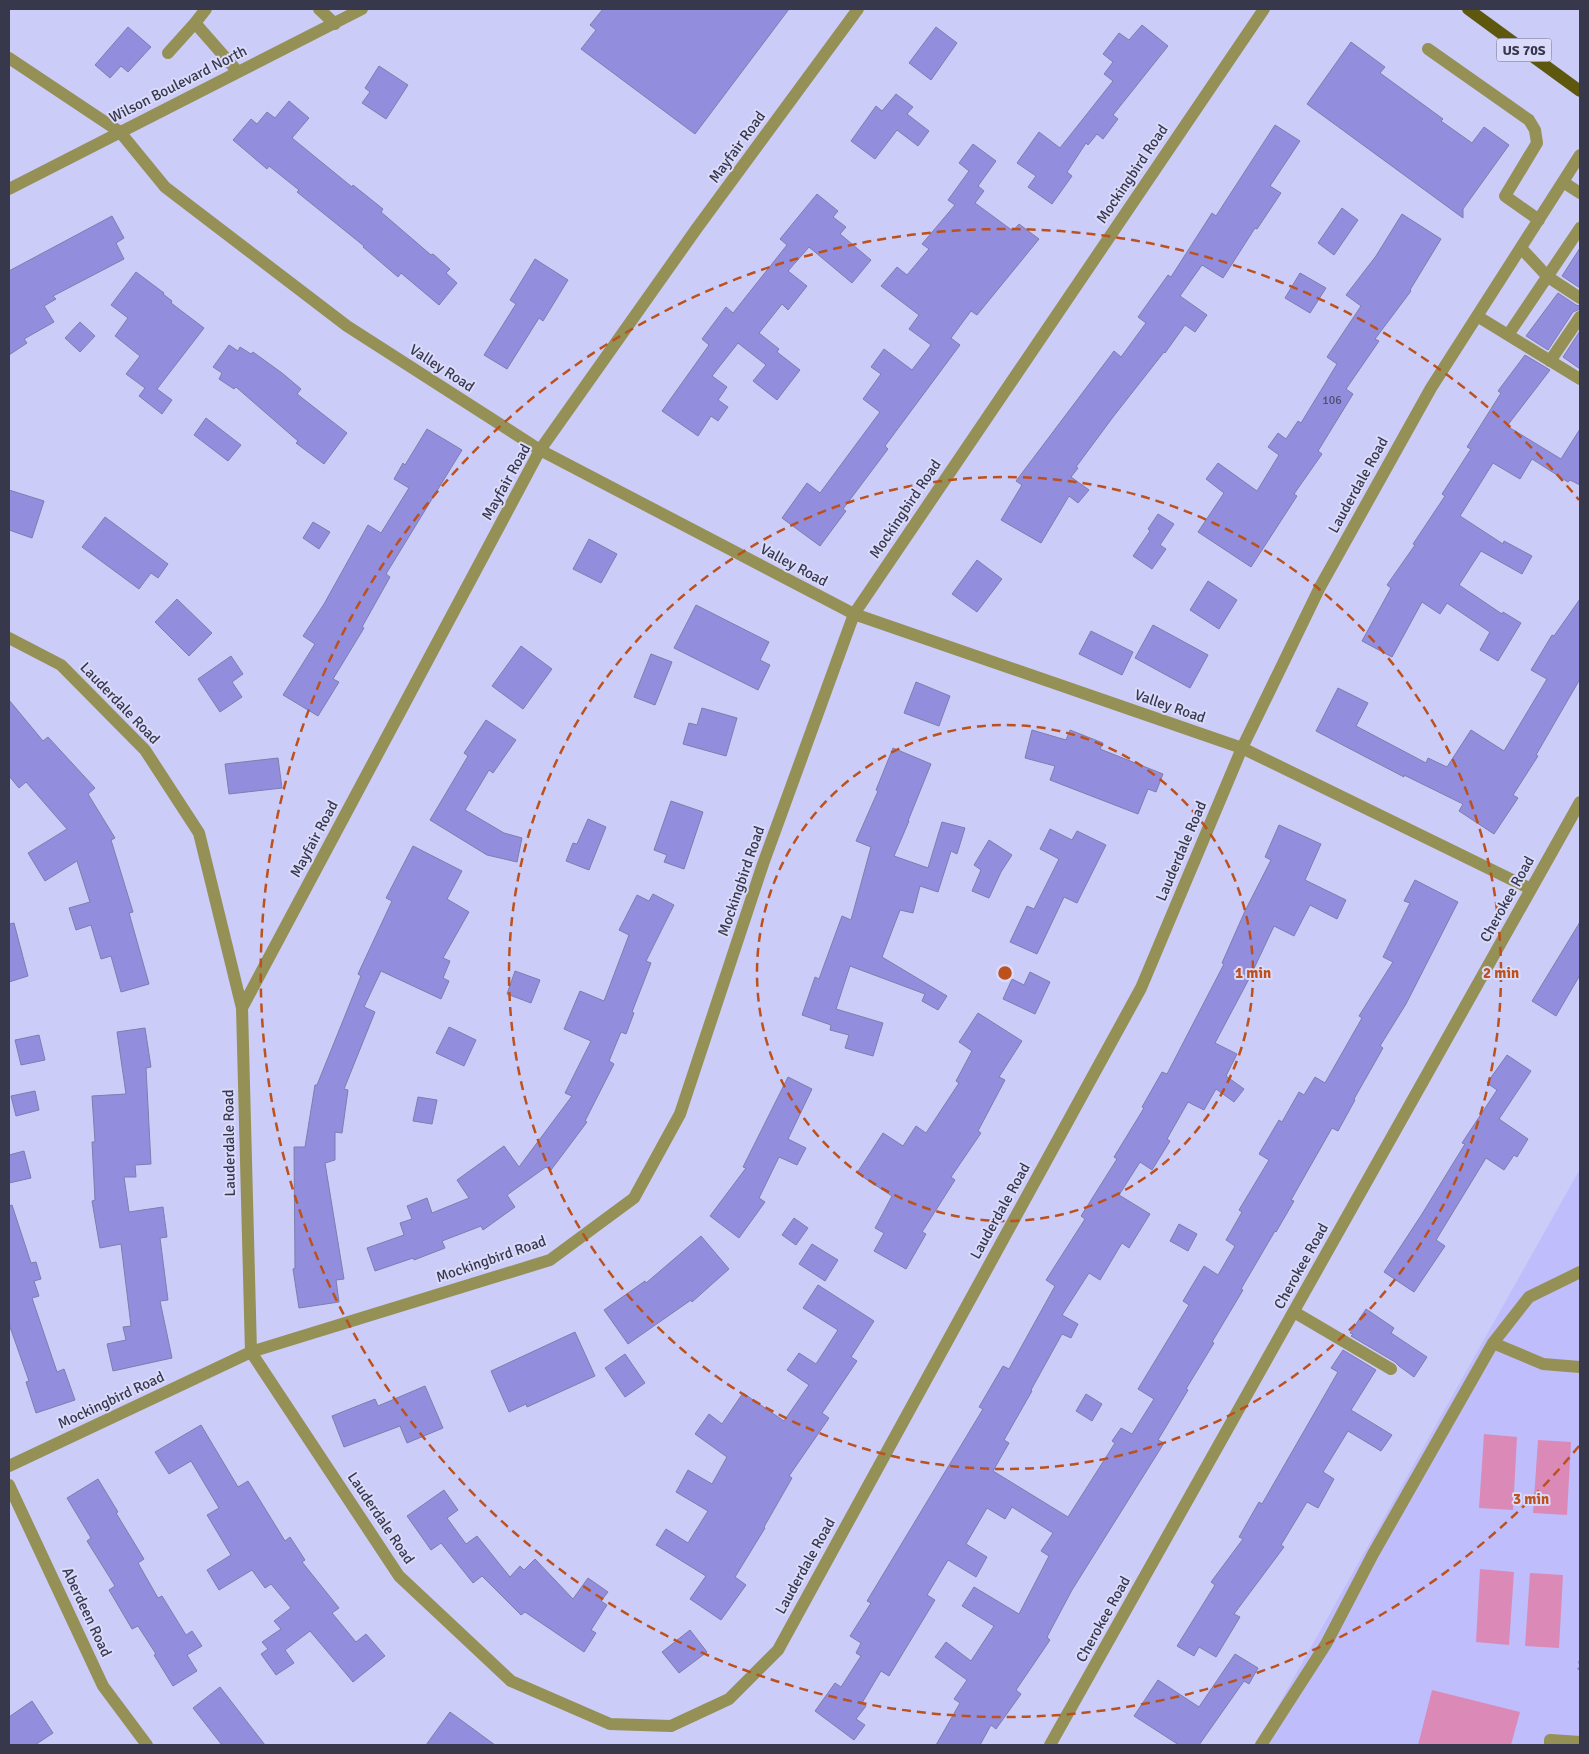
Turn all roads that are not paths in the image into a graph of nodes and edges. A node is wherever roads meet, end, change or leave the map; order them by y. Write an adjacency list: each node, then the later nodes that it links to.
1 (206, 9): 7 (street)
2 (319, 9): 8 (street)
3 (362, 9): 8 (street, Wilson Boulevard North)
4 (858, 9): 29 (street, Mayfair Road)
5 (1468, 9): 13 (main road, US 70S)
6 (1261, 10): 30 (street, Mockingbird Road)
7 (195, 23): 10 (street); 12 (street)
8 (335, 24): 12 (street, Wilson Boulevard North)
9 (1428, 49): 19 (street)
10 (168, 53)
11 (9, 58): 14 (street, Valley Road)
12 (238, 72): 14 (street, Wilson Boulevard North)
13 (1580, 91)
14 (120, 132): 17 (street, Wilson Boulevard North); 29 (street, Valley Road)
15 (1580, 155): 16 (street, Lauderdale Road)
16 (1563, 182): 18 (street); 19 (street, Lauderdale Road)
17 (9, 189)
18 (1580, 193)
19 (1539, 220): 21 (street, Lauderdale Road)
20 (1580, 228): 22 (street)
21 (1521, 248): 22 (street); 24 (street, Lauderdale Road)
22 (1548, 277): 23 (street); 26 (street)
23 (1580, 298)
24 (1477, 316): 26 (street); 32 (street, Lauderdale Road)
25 (1580, 317): 27 (street)
26 (1508, 335): 27 (street)
27 (1550, 361): 28 (street)
28 (1580, 379)
29 (540, 450): 30 (street, Valley Road); 35 (street, Mayfair Road)
30 (854, 614): 32 (street, Valley Road); 39 (street, Mockingbird Road)
31 (9, 638): 35 (street, Lauderdale Road)
32 (1242, 748): 34 (street, Valley Road); 39 (street, Lauderdale Road)
33 (1580, 802): 34 (street, Cherokee Road)
34 (1531, 889): 37 (street, Cherokee Road)
35 (242, 1008): 39 (street, Lauderdale Road)
36 (1580, 1272): 38 (street)
37 (1294, 1312): 41 (street); 46 (street, Cherokee Road)
38 (1493, 1343): 40 (street); 47 (street)
39 (251, 1352): 42 (street, Mockingbird Road)
40 (1580, 1367)
41 (1391, 1370)
42 (9, 1466)
43 (9, 1485): 45 (street, Aberdeen Road)
44 (1580, 1742): 48 (street)
45 (147, 1745)
46 (1050, 1745)
47 (1260, 1745)
48 (1550, 1745)

